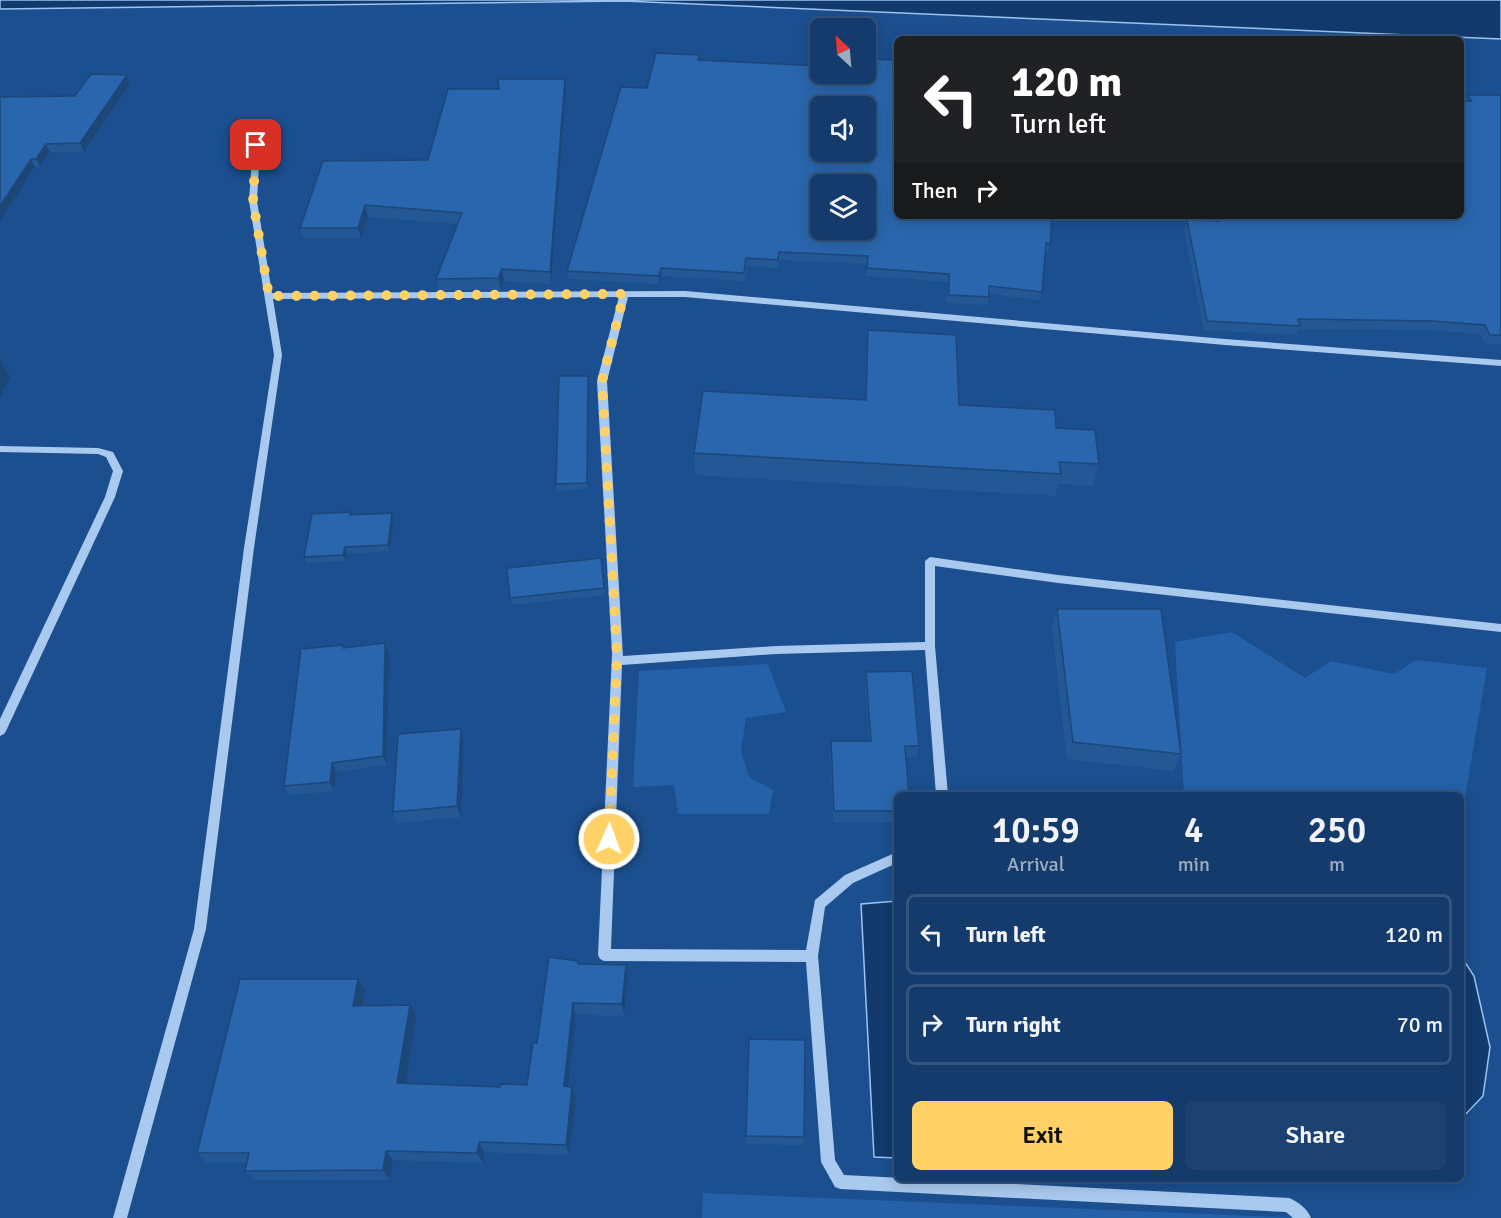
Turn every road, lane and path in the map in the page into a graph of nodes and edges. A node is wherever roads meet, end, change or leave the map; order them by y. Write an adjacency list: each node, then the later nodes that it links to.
1 (256, 145): 3 (street)
2 (624, 294): 3 (street); 4 (street); 8 (street)
3 (269, 296): 13 (street)
4 (1501, 363)
5 (0, 449): 9 (street)
6 (1501, 628): 7 (street)
7 (930, 646): 8 (street); 10 (street)
8 (617, 655): 12 (street)
9 (0, 731)
10 (942, 792)
11 (894, 858): 12 (street)
12 (812, 956): 14 (street)
13 (120, 1218)
14 (1304, 1218)

